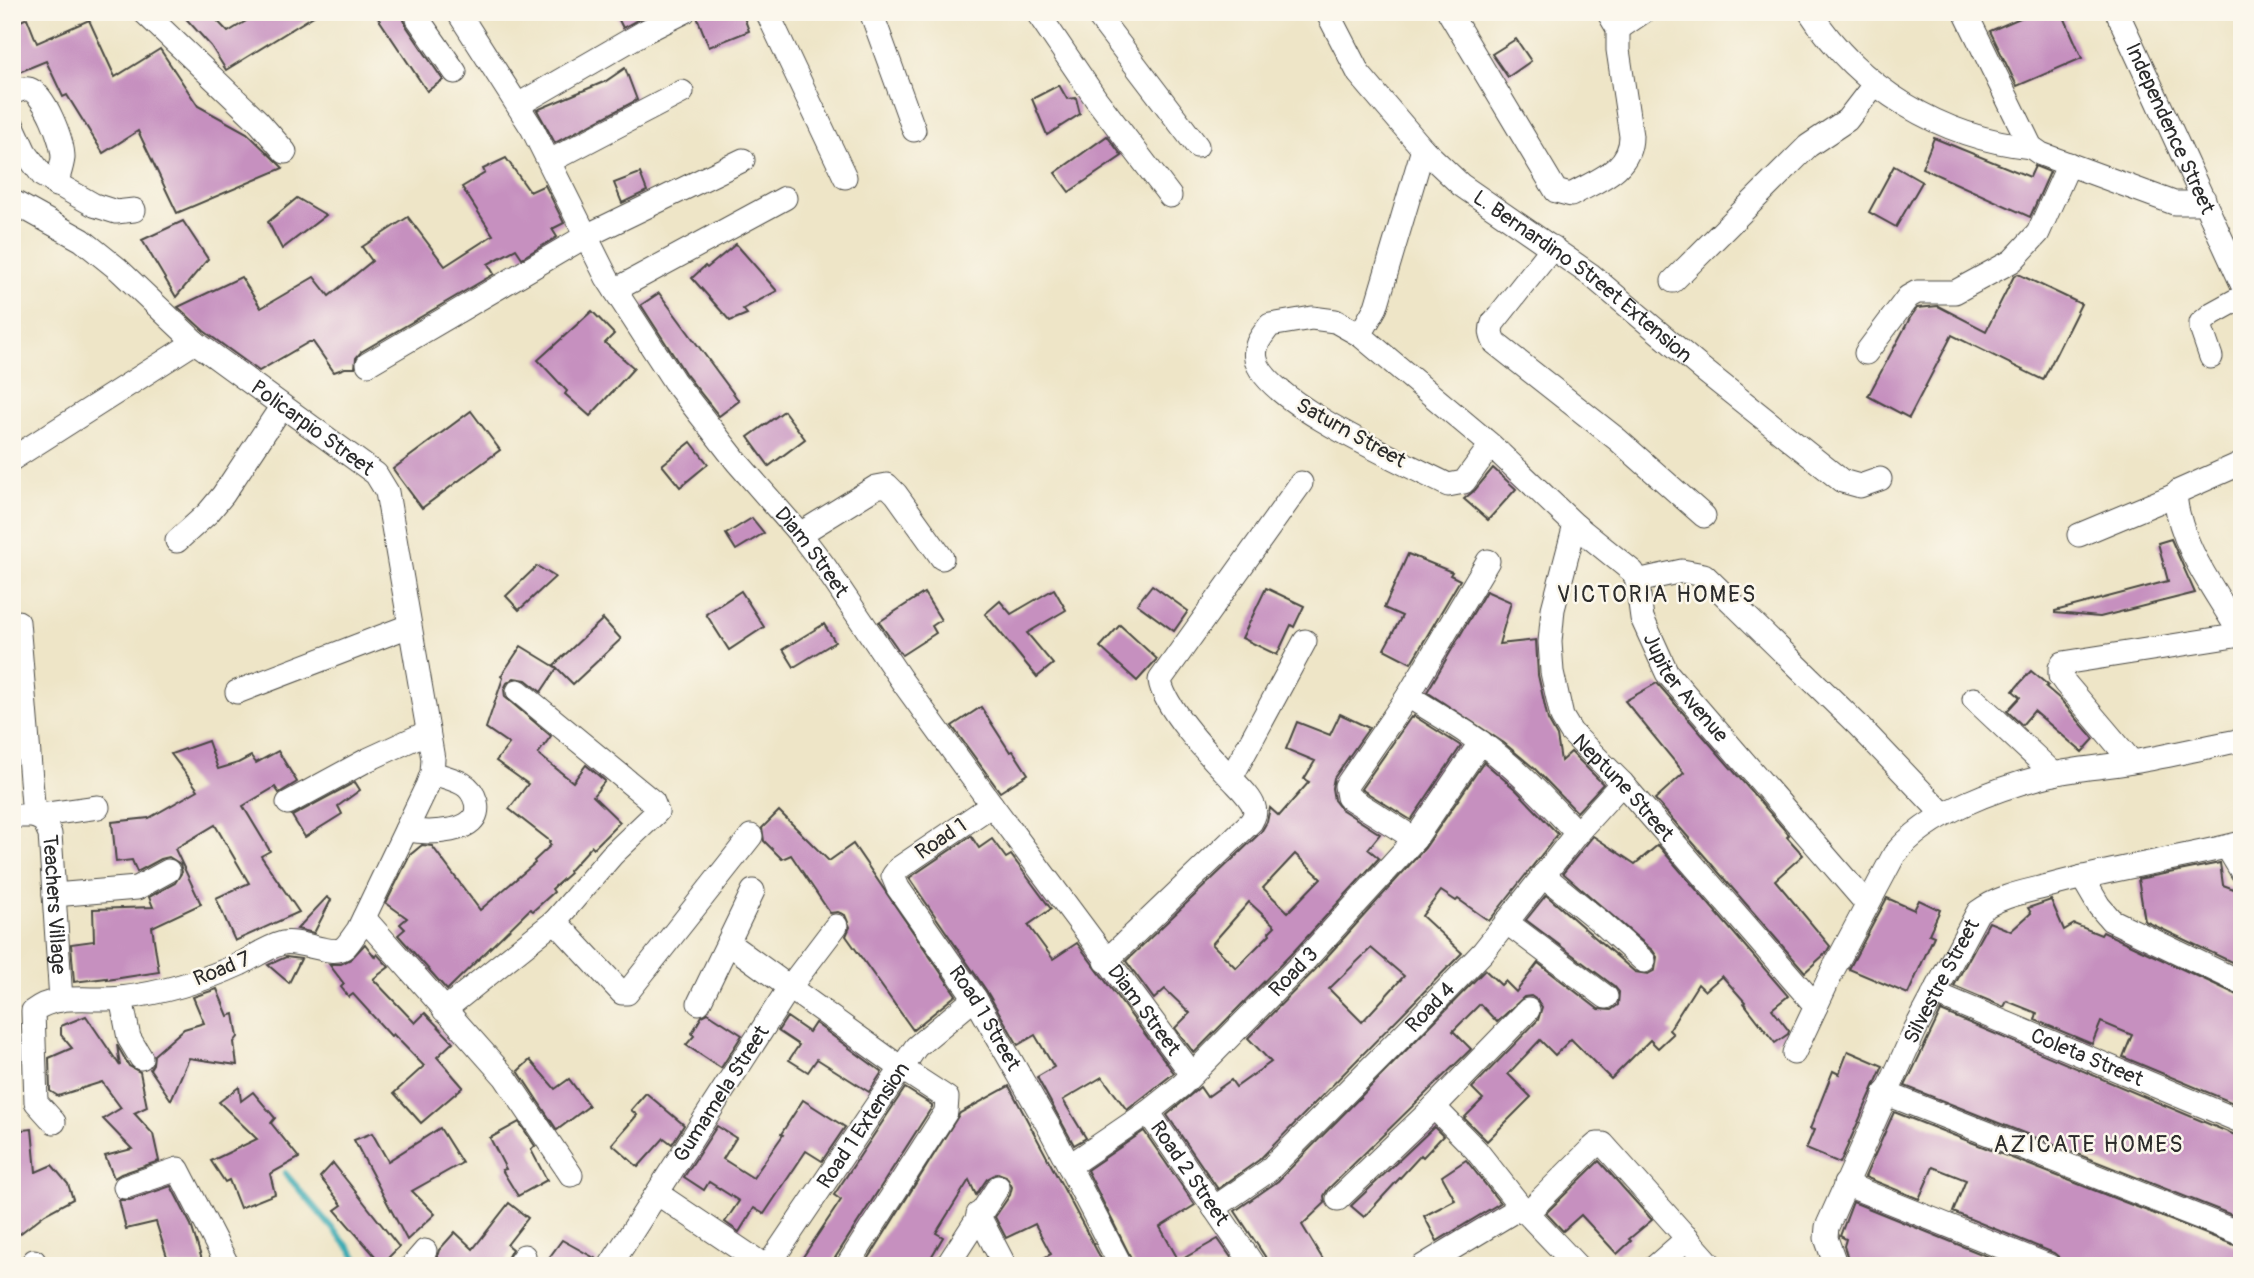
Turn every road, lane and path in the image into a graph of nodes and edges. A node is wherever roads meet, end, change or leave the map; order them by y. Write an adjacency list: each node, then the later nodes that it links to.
1 (144, 12): 26 (street)
2 (458, 12): 16 (street, Diam Street)
3 (684, 12): 20 (street)
4 (767, 12): 30 (street)
5 (871, 12): 22 (street)
6 (1037, 12): 32 (street)
7 (1095, 12): 23 (street)
8 (1327, 12): 25 (street, L. Bernardino Street Extension)
9 (1449, 12): 15 (street)
10 (1643, 12): 15 (street)
11 (1810, 12): 17 (street)
12 (1965, 12): 24 (street)
13 (2117, 12): 34 (street, Independence Street)
14 (418, 19): 16 (street)
15 (1613, 21)
16 (476, 40): 20 (street, Diam Street)
17 (1874, 85): 24 (street); 39 (street)
18 (682, 92): 27 (street)
19 (12, 93): 31 (street)
20 (518, 105): 27 (street, Diam Street)
21 (12, 124): 31 (street)
22 (914, 130)
23 (1197, 145)
24 (2024, 146): 29 (street)
25 (1423, 149): 38 (street, L. Bernardino Street Extension); 43 (street)
26 (285, 152)
27 (550, 160): 37 (street, Diam Street)
28 (743, 160): 37 (street)
29 (2069, 164): 34 (street); 45 (street)
30 (845, 177)
31 (56, 185): 36 (street)
32 (1170, 196)
33 (785, 198): 41 (street)
34 (2204, 199): 40 (street, Independence Street)
35 (12, 201): 44 (street, Policarpio Street)
36 (134, 210)
37 (586, 236): 41 (street, Diam Street); 47 (street)
38 (1552, 247): 52 (street, L. Bernardino Street Extension); 55 (street)
39 (1673, 281)
40 (2242, 284)
41 (615, 290): 57 (street, Diam Street)
42 (2242, 297): 46 (street)
43 (1360, 335): 49 (street); 49 (street, Saturn Street)
44 (195, 342): 48 (street, Policarpio Street); 50 (street)
45 (1866, 353)
46 (2211, 357)
47 (368, 364)
48 (282, 406): 59 (street); 64 (street, Policarpio Street)
49 (1491, 444): 56 (street)
50 (12, 459)
51 (2242, 463): 54 (street)
52 (1880, 479)
53 (1301, 483): 77 (street)
54 (2175, 495): 58 (street); 65 (street)
55 (1704, 516)
56 (1575, 525): 62 (street); 78 (street, Neptune Street)
57 (800, 534): 60 (street); 80 (street, Diam Street)
58 (2080, 535)
59 (177, 541)
60 (942, 558)
61 (1488, 561): 69 (street)
62 (1637, 581): 82 (street); 96 (street, Jupiter Avenue)
63 (18, 622): 83 (street)
64 (409, 626): 68 (street); 71 (street, Policarpio Street)
65 (2241, 636): 74 (street)
66 (1305, 641): 77 (street)
67 (518, 691): 98 (street)
68 (237, 692)
69 (1408, 696): 73 (street); 87 (street)
70 (1974, 698): 76 (street)
71 (428, 732): 75 (street, Policarpio Street); 79 (street)
72 (2242, 740): 74 (street)
73 (1480, 742): 85 (street); 87 (street, Road 3)
74 (2132, 762): 76 (street)
75 (432, 773): 84 (street, Policarpio Street); 84 (street)
76 (2054, 774): 82 (street)
77 (1231, 778): 102 (street)
78 (1622, 783): 85 (street, Road 4); 112 (street, Neptune Street)
79 (288, 803)
80 (992, 805): 92 (street, Road 1); 102 (street, Diam Street)
81 (98, 807): 83 (street)
82 (1943, 814): 96 (street)
83 (23, 816): 95 (street, Teachers Village)
84 (406, 830): 97 (street, Policarpio Street)
85 (1577, 833): 91 (street, Road 4)
86 (751, 836): 98 (street)
87 (1415, 839): 118 (street, Road 3)
88 (2235, 845): 90 (street); 93 (street, Silvestre Street)
89 (168, 871): 95 (street)
90 (2242, 872)
91 (1543, 875): 99 (street, Road 4); 103 (street)
92 (893, 876): 109 (street, Road 1 Street)
93 (2082, 877): 104 (street); 106 (street, Silvestre Street)
94 (753, 891): 101 (street)
95 (54, 895): 110 (street, Teachers Village)
96 (1867, 904): 112 (street)
97 (364, 918): 108 (street, Road 7); 113 (street)
98 (555, 921): 113 (street)
99 (1506, 922): 107 (street); 131 (street, Road 4)
100 (836, 926): 105 (street, Gumamela Street)
101 (728, 943): 105 (street); 111 (street)
102 (1106, 961): 118 (street, Diam Street)
103 (1644, 961)
104 (2242, 983)
105 (789, 988): 117 (street); 129 (street, Gumamela Street)
106 (1934, 993): 119 (street, Silvestre Street); 123 (street, Coleta Street)
107 (1606, 997)
108 (121, 998): 110 (street, Road 7); 116 (street)
109 (975, 998): 117 (street, Road 1 Extension); 124 (street, Road 1 Street)
110 (61, 1000): 122 (street)
111 (699, 1003)
112 (1816, 1006): 115 (street)
113 (444, 1010): 125 (street)
114 (1528, 1010): 120 (street)
115 (1794, 1054)
116 (141, 1058)
117 (901, 1068): 138 (street, Road 1 Extension); 139 (street)
118 (1192, 1074): 121 (street, Road 3)
119 (1885, 1093): 126 (street, Silvestre Street); 134 (street)
120 (1434, 1107): 130 (street); 132 (street)
121 (1148, 1112): 124 (street, Road 3); 131 (street, Road 2 Street)
122 (54, 1122)
123 (2242, 1122)
124 (1069, 1166): 142 (street)
125 (571, 1175)
126 (1845, 1184): 148 (street, Silvestre Street); 149 (street)
127 (125, 1187): 136 (street)
128 (998, 1187): 133 (street)
129 (658, 1194): 137 (street, Gumamela Street); 138 (street)
130 (1338, 1199)
131 (1214, 1208): 143 (street, Road 2 Street)
132 (1524, 1210): 135 (street); 144 (street); 145 (street)
133 (978, 1214): 140 (street); 141 (street)
134 (2242, 1234)
135 (1688, 1238): 146 (street); 147 (street)
136 (228, 1266)
137 (610, 1266)
138 (766, 1266)
139 (847, 1266)
140 (947, 1266)
141 (1005, 1266)
142 (1121, 1266)
143 (1254, 1266)
144 (1423, 1266)
145 (1577, 1266)
146 (1656, 1266)
147 (1712, 1266)
148 (1836, 1266)
149 (2049, 1266)

